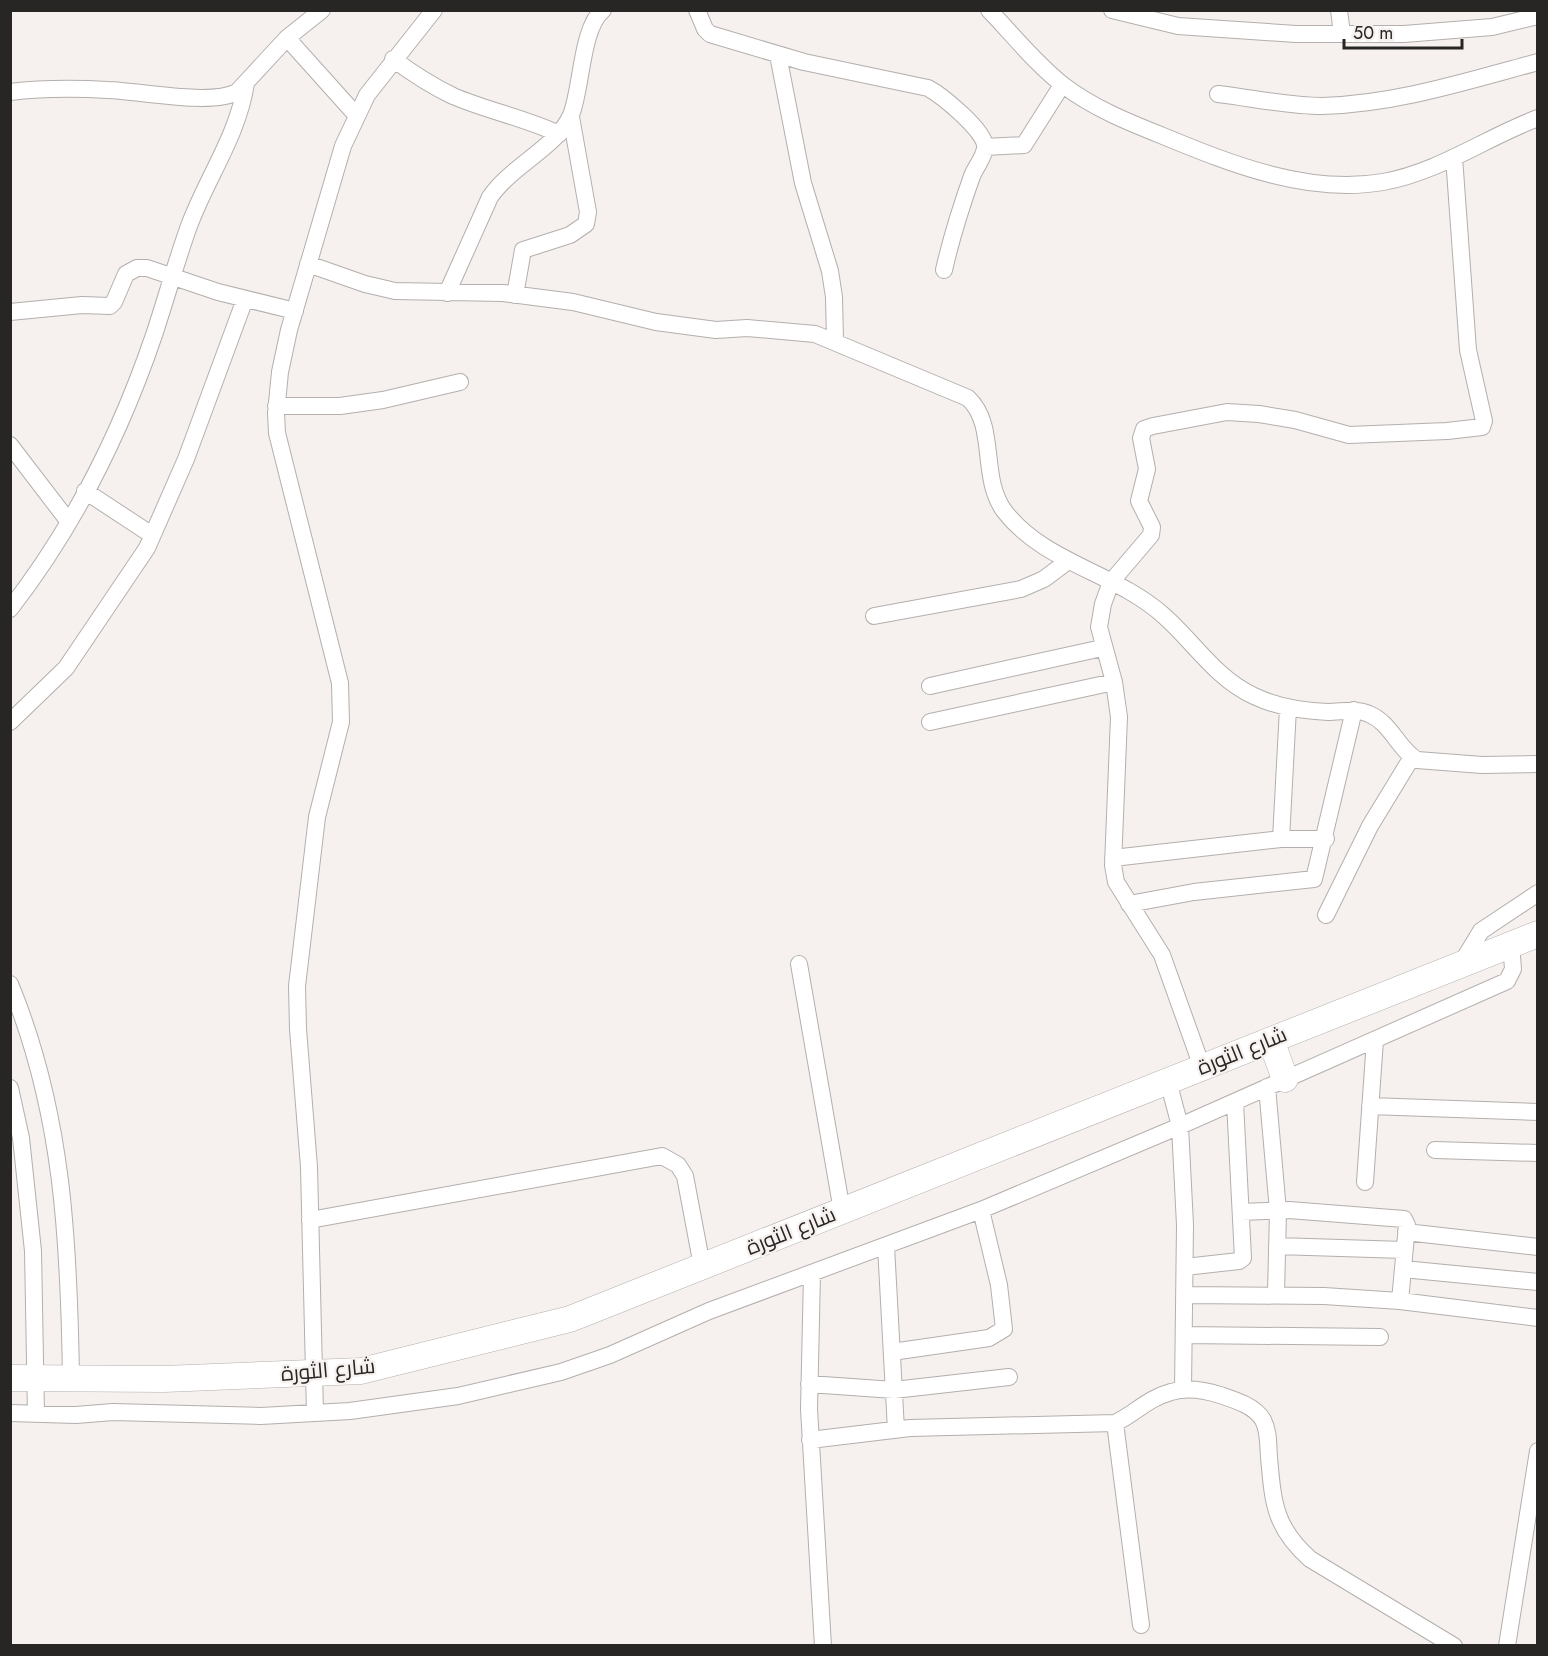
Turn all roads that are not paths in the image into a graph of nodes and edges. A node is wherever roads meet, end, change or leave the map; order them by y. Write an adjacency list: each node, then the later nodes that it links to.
1 (322, 10): 10 (street)
2 (434, 10): 12 (street)
3 (603, 10): 19 (street)
4 (697, 10): 11 (street)
5 (989, 10): 15 (street)
6 (1112, 10): 9 (street)
7 (1339, 10): 9 (street)
8 (1538, 16): 9 (street)
9 (1342, 34)
10 (287, 38): 14 (street); 18 (street)
11 (778, 55): 22 (street); 32 (street)
12 (393, 59): 18 (street); 21 (street)
13 (1538, 62): 17 (street)
14 (246, 83): 16 (street); 26 (street)
15 (1062, 85): 22 (street); 23 (street)
16 (10, 92)
17 (1218, 94)
18 (357, 116): 24 (street)
19 (571, 117): 21 (street); 28 (street)
20 (1538, 118): 23 (street)
21 (559, 134): 27 (street)
22 (985, 147): 25 (street)
23 (1454, 158): 40 (street)
24 (308, 264): 27 (street); 30 (street)
25 (944, 270)
26 (172, 277): 29 (street); 31 (street); 36 (street)
27 (447, 293): 28 (street)
28 (515, 295): 32 (street)
29 (245, 299): 30 (street); 38 (street)
30 (295, 311): 34 (street)
31 (10, 312)
32 (835, 341): 39 (street)
33 (460, 382): 34 (street)
34 (276, 406): 80 (street)
35 (10, 445): 37 (street)
36 (85, 491): 37 (street); 38 (street)
37 (69, 522): 41 (street)
38 (152, 535): 48 (street)
39 (1068, 561): 40 (street); 42 (street)
40 (1111, 582): 43 (street); 46 (street)
41 (10, 609)
42 (874, 616)
43 (1102, 648): 44 (street); 45 (street)
44 (1114, 682): 49 (street); 54 (street)
45 (930, 686)
46 (1288, 708): 47 (street); 52 (street)
47 (1354, 710): 50 (street); 53 (street)
48 (10, 722)
49 (930, 722)
50 (1412, 757): 51 (street); 57 (street)
51 (1538, 764)
52 (1281, 839): 53 (street); 54 (street)
53 (1326, 839): 56 (street)
54 (1113, 858): 56 (street)
55 (1538, 892): 61 (street)
56 (1129, 904): 65 (street)
57 (1326, 915)
58 (1538, 934): 59 (main road, شارع الثورة)
59 (1511, 944): 61 (main road, شارع الثورة); 64 (street)
60 (799, 964): 78 (street)
61 (1461, 964): 63 (main road, شارع الثورة)
62 (10, 984): 102 (street)
63 (1271, 1040): 65 (main road, شارع الثورة); 67 (main road)
64 (1375, 1040): 67 (street); 70 (street)
65 (1202, 1067): 66 (main road, شارع الثورة)
66 (1168, 1081): 72 (street); 78 (main road, شارع الثورة)
67 (1276, 1083): 69 (street); 77 (street)
68 (10, 1088): 101 (street)
69 (1235, 1102): 72 (street); 79 (street)
70 (1370, 1106): 71 (street); 75 (street)
71 (1538, 1112)
72 (1180, 1126): 76 (street); 87 (street)
73 (1435, 1150): 74 (street)
74 (1538, 1153)
75 (1365, 1182)
76 (981, 1210): 82 (street); 97 (street)
77 (1278, 1210): 79 (street); 81 (street); 83 (street)
78 (842, 1211): 86 (main road, شارع الثورة)
79 (1241, 1212): 87 (street)
80 (310, 1220): 86 (street); 98 (street)
81 (1406, 1232): 84 (street); 85 (street)
82 (886, 1246): 89 (street); 97 (street)
83 (1277, 1246): 85 (street); 91 (street)
84 (1538, 1247)
85 (1404, 1250): 88 (street)
86 (702, 1266): 98 (main road, شارع الثورة)
87 (1185, 1267): 92 (street)
88 (1403, 1269): 90 (street); 93 (street)
89 (812, 1274): 103 (street); 107 (street)
90 (1538, 1282)
91 (1276, 1294): 92 (street); 93 (street)
92 (1185, 1295): 95 (street)
93 (1400, 1301): 94 (street)
94 (1538, 1318)
95 (1185, 1335): 96 (street); 105 (street)
96 (1380, 1337)
97 (892, 1352): 104 (street)
98 (314, 1372): 102 (main road, شارع الثورة); 107 (street)
99 (1009, 1377): 104 (street)
100 (10, 1378): 101 (main road, شارع الثورة)
101 (36, 1378): 102 (main road, شارع الثورة); 108 (street)
102 (71, 1378)
103 (809, 1384): 104 (street); 111 (street)
104 (894, 1390): 110 (street)
105 (1183, 1390): 109 (street); 115 (street)
106 (10, 1413): 108 (street)
107 (315, 1413): 108 (street)
108 (36, 1414)
109 (1115, 1424): 110 (street); 113 (street)
110 (896, 1430): 111 (street)
111 (810, 1440): 114 (street)
112 (1538, 1451): 116 (street)
113 (1141, 1625)
114 (823, 1646)
115 (1454, 1646)
116 (1507, 1646)

